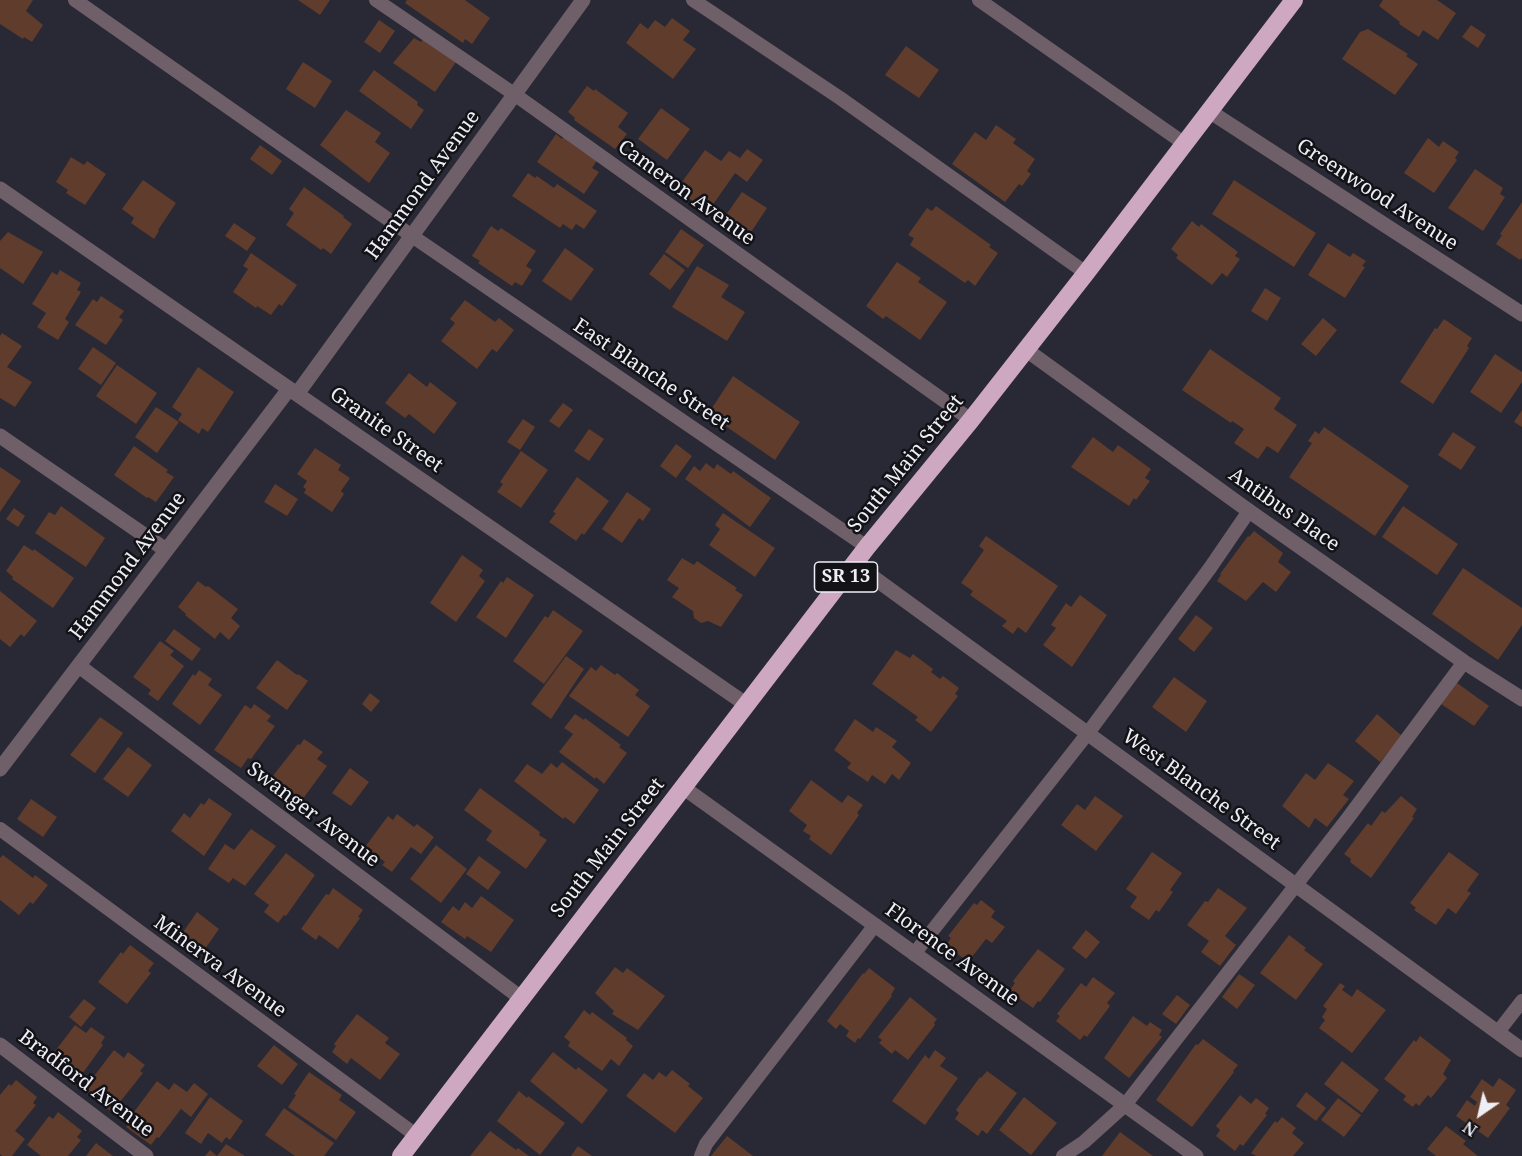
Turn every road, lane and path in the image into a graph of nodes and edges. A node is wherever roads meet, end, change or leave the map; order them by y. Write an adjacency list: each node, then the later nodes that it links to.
1 (75, 0): 11 (lane, East Blanche Street)
2 (376, 0): 7 (lane, Cameron Avenue)
3 (583, 0): 7 (street, Hammond Avenue)
4 (693, 0): 12 (lane)
5 (979, 0): 9 (lane)
6 (1291, 1): 8 (highway, South Main Street / SR 13)
7 (514, 94): 11 (street, Hammond Avenue); 16 (lane, Cameron Avenue)
8 (1209, 111): 9 (highway, South Main Street / SR 13); 13 (street, Greenwood Avenue)
9 (1185, 144): 12 (highway, South Main Street / SR 13)
10 (0, 189): 15 (street, Granite Street)
11 (412, 236): 15 (street, Hammond Avenue); 19 (lane, East Blanche Street)
12 (1086, 273): 14 (highway, South Main Street / SR 13)
13 (1522, 314)
14 (1025, 349): 16 (highway, South Main Street / SR 13); 18 (street, Antibus Place)
15 (293, 392): 20 (street, Hammond Avenue); 25 (street, Granite Street)
16 (971, 420): 19 (highway, South Main Street / SR 13)
17 (0, 436): 20 (street)
18 (1248, 511): 22 (street, Antibus Place); 26 (lane)
19 (867, 547): 21 (highway, South Main Street / SR 13)
20 (166, 550): 23 (street, Hammond Avenue)
21 (855, 564): 25 (highway, South Main Street / SR 13); 26 (street, West Blanche Street)
22 (1464, 662): 24 (street, Antibus Place); 30 (lane)
23 (79, 666): 27 (street, Hammond Avenue); 33 (street, Swanger Avenue)
24 (1522, 699)
25 (747, 705): 28 (highway, South Main Street / SR 13)
26 (1088, 733): 30 (street, West Blanche Street); 32 (lane)
27 (0, 769)
28 (684, 788): 31 (street, Florence Avenue); 33 (highway, South Main Street / SR 13)
29 (0, 829): 39 (lane, Minerva Avenue)
30 (1296, 885): 35 (street, West Blanche Street); 38 (lane)
31 (875, 925): 32 (street, Florence Avenue); 42 (lane)
32 (914, 954): 38 (street, Florence Avenue)
33 (521, 998): 39 (highway, South Main Street / SR 13)
34 (1522, 1001): 35 (lane)
35 (1498, 1032): 37 (street, West Blanche Street)
36 (0, 1045): 40 (street, Bradford Avenue)
37 (1522, 1050)
38 (1125, 1105): 43 (lane); 44 (street, Florence Avenue)
39 (417, 1136): 41 (highway, South Main Street / SR 13)
40 (146, 1156)
41 (401, 1156)
42 (701, 1156)
43 (1063, 1156)
44 (1197, 1156)

